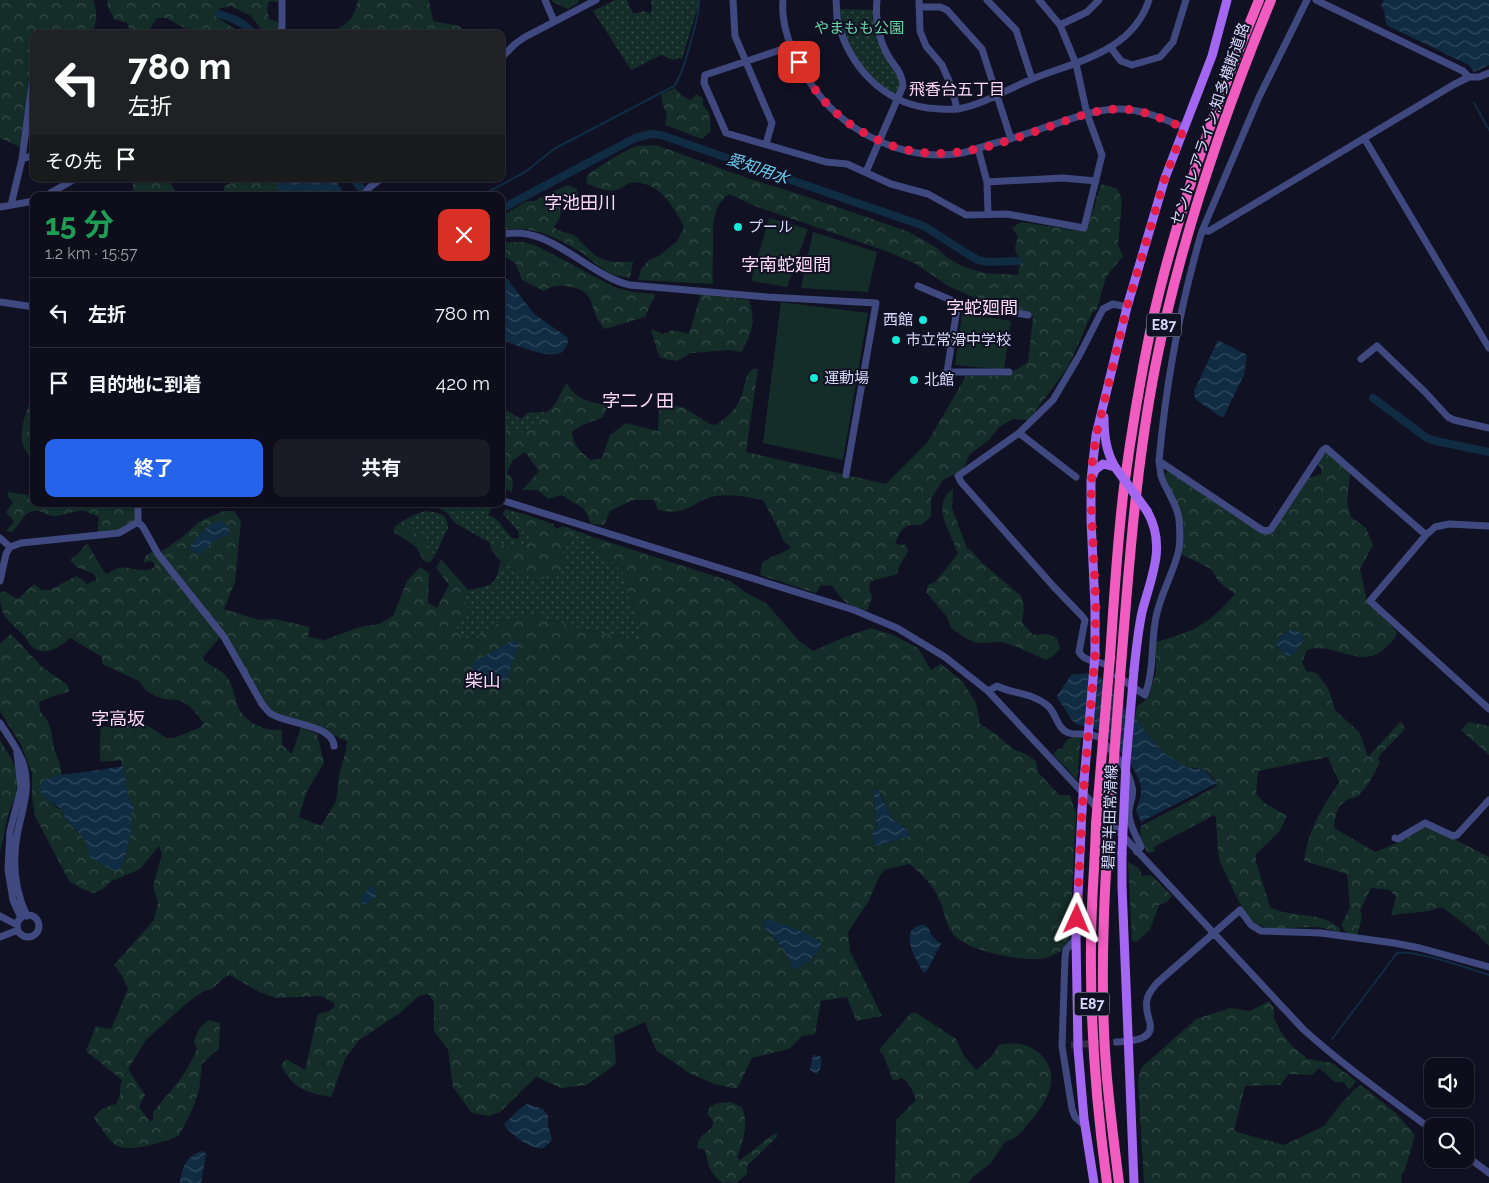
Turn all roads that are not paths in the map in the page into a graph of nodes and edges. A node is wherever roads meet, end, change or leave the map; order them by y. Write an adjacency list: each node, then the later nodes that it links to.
1 (282, 0): 22 (street)
2 (545, 0): 20 (street)
3 (596, 0): 20 (street)
4 (733, 0): 27 (street)
5 (783, 0): 24 (street)
6 (836, 0): 34 (street)
7 (877, 0): 34 (street)
8 (987, 0): 31 (street)
9 (1039, 0): 21 (street)
10 (1099, 0): 21 (street)
11 (1149, 0): 25 (street)
12 (1186, 0): 25 (street)
13 (1227, 0): 37 (main road, 碧南半田常滑線)
14 (1252, 0): 23 (highway)
15 (1259, 0): 23 (highway, セントレアライン;知多横断道路 / E87)
16 (1271, 0): 106 (highway, セントレアライン;知多横断道路 / E87, bridge)
17 (1307, 0): 56 (street)
18 (1316, 0): 30 (street)
19 (919, 4): 32 (street); 35 (street)
20 (554, 20): 26 (street)
21 (1060, 25): 28 (street)
22 (282, 30)
23 (1246, 31): 105 (highway, セントレアライン;知多横断道路 / E87, bridge)
24 (792, 46): 27 (street); 40 (street)
25 (1111, 48): 28 (street)
26 (505, 54)
27 (746, 61): 41 (street); 41 (street)
28 (1076, 64): 31 (street); 36 (street)
29 (1489, 73): 30 (street)
30 (1469, 77): 39 (street)
31 (1032, 79): 32 (street)
32 (998, 94): 35 (street); 38 (street)
33 (30, 99): 44 (street)
34 (897, 100): 35 (street); 40 (street)
35 (957, 109)
36 (1087, 114): 37 (street); 38 (street); 46 (street)
37 (1184, 128): 62 (main road, 碧南半田常滑線)
38 (1011, 138): 42 (street)
39 (1364, 138): 56 (street); 64 (street)
40 (880, 142): 42 (street); 45 (street)
41 (766, 144): 45 (street)
42 (978, 148): 49 (street)
43 (30, 156): 44 (street)
44 (22, 159): 53 (street)
45 (866, 172): 55 (street)
46 (1096, 181): 49 (street); 55 (street)
47 (70, 182): 50 (street)
48 (376, 182): 51 (street)
49 (986, 182): 55 (street)
50 (52, 192)
51 (366, 192)
52 (30, 202): 53 (street)
53 (11, 205): 54 (street)
54 (0, 207)
55 (988, 214)
56 (1202, 231): 70 (street)
57 (505, 235): 72 (street)
58 (918, 286): 60 (street)
59 (0, 302): 61 (street)
60 (958, 303): 63 (street); 66 (street)
61 (30, 306)
62 (1127, 307): 67 (main road, 碧南半田常滑線); 69 (street)
63 (1028, 315)
64 (1489, 348)
65 (1361, 359): 68 (street)
66 (1009, 372)
67 (1104, 402): 71 (main road, 碧南半田常滑線); 74 (main road, 碧南半田常滑線)
68 (1489, 428)
69 (1019, 433): 70 (street); 73 (street)
70 (1159, 461): 79 (street)
71 (1115, 467): 74 (main road); 96 (main road, 碧南半田常滑線, bridge)
72 (846, 475)
73 (1076, 477)
74 (1091, 480): 94 (main road, 碧南半田常滑線, bridge)
75 (505, 501): 83 (street)
76 (138, 507): 77 (street)
77 (138, 522): 81 (street); 86 (street)
78 (1489, 526): 79 (street)
79 (1426, 535): 84 (street)
80 (0, 538): 81 (street)
81 (10, 548): 82 (street)
82 (0, 581)
83 (988, 692): 89 (street); 89 (street)
84 (1489, 709)
85 (0, 723): 91 (street)
86 (334, 746)
87 (1489, 800): 88 (street)
88 (1394, 838)
89 (1137, 852): 92 (street)
90 (0, 916): 91 (street)
91 (21, 922): 93 (street)
92 (1213, 933): 95 (street); 96 (street); 100 (street)
93 (0, 937)
94 (1076, 938): 99 (street); 101 (main road, 碧南半田常滑線)
95 (1489, 967)
96 (1128, 1041): 97 (street); 107 (main road, 碧南半田常滑線)
97 (1117, 1042)
98 (1071, 1045): 99 (street)
99 (1062, 1046): 101 (street)
100 (1424, 1124)
101 (1085, 1126): 104 (main road, 碧南半田常滑線)
102 (1474, 1162): 103 (street)
103 (1489, 1173)
104 (1094, 1183)
105 (1107, 1183)
106 (1119, 1183)
107 (1134, 1183)

